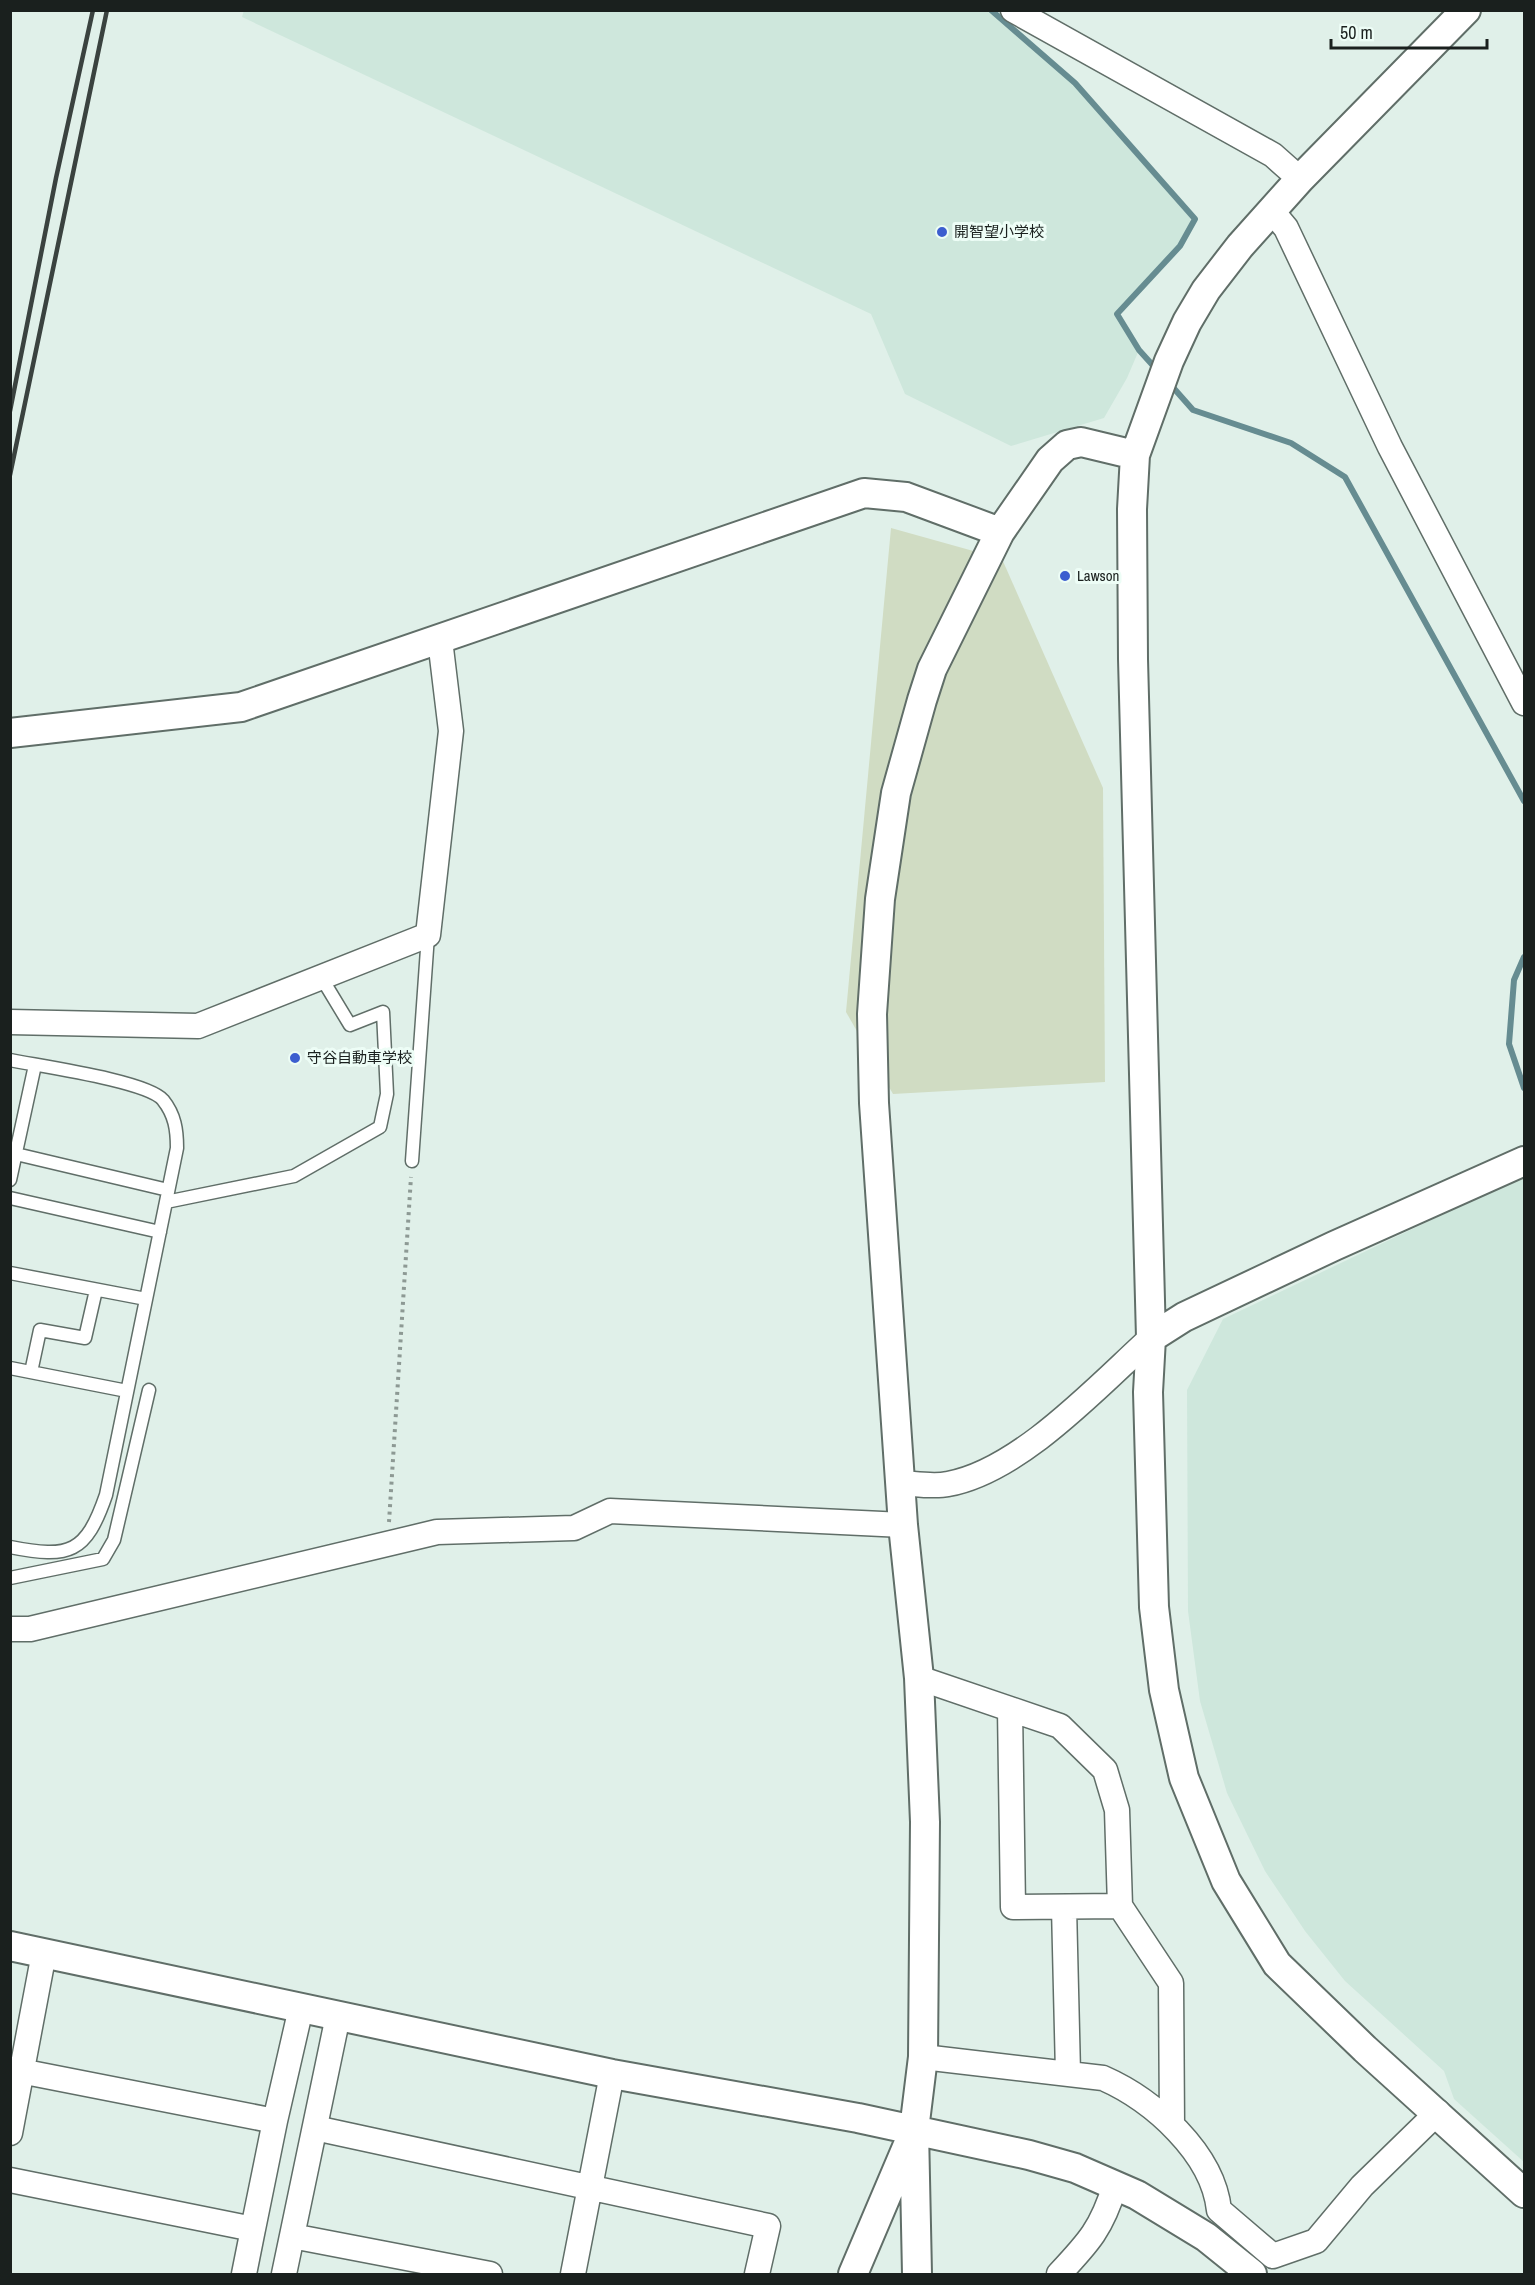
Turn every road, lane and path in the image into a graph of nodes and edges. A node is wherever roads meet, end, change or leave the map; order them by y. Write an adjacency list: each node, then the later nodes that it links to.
1 (1013, 10): 3 (street)
2 (1466, 10): 3 (street)
3 (1299, 179): 4 (street)
4 (1271, 210): 5 (street); 8 (street)
5 (1135, 455): 6 (street); 25 (street)
6 (1000, 532): 7 (street); 30 (street)
7 (440, 640): 9 (street); 10 (street)
8 (1524, 703)
9 (10, 733)
10 (428, 935): 11 (street); 16 (lane)
11 (321, 977): 12 (street); 19 (lane)
12 (10, 1022)
13 (10, 1060): 14 (lane)
14 (35, 1065): 15 (lane); 19 (lane)
15 (16, 1154): 18 (lane); 19 (lane)
16 (412, 1161): 32 (path)
17 (1524, 1161): 25 (street)
18 (10, 1180)
19 (167, 1196): 21 (lane)
20 (10, 1198): 21 (lane)
21 (160, 1232): 24 (lane)
22 (10, 1273): 23 (lane)
23 (96, 1290): 24 (lane); 27 (lane)
24 (146, 1299): 29 (lane)
25 (1151, 1338): 30 (street); 48 (street)
26 (10, 1368): 27 (lane)
27 (31, 1372): 29 (lane)
28 (149, 1390): 34 (lane)
29 (127, 1391): 33 (lane)
30 (902, 1483): 31 (street)
31 (903, 1525): 32 (street); 36 (street)
32 (387, 1544): 35 (street)
33 (10, 1548)
34 (10, 1578)
35 (10, 1629)
36 (919, 1678): 37 (street); 44 (street)
37 (1010, 1709): 38 (street); 39 (street)
38 (1120, 1906): 39 (street); 50 (street)
39 (1064, 1907): 46 (street)
40 (10, 1946): 41 (street)
41 (44, 1953): 42 (street); 45 (street)
42 (301, 2008): 43 (street); 49 (street)
43 (338, 2016): 47 (street); 51 (street)
44 (923, 2057): 46 (street); 52 (street)
45 (16, 2071): 49 (street); 53 (street)
46 (1068, 2073): 50 (street)
47 (612, 2074): 52 (street); 56 (street)
48 (1438, 2112): 50 (street); 57 (street)
49 (275, 2121): 58 (street)
50 (1172, 2125)
51 (315, 2128): 56 (street); 59 (street)
52 (914, 2130): 55 (street); 66 (street); 67 (street)
53 (10, 2133)
54 (10, 2180): 58 (street)
55 (1115, 2185): 60 (street); 68 (street)
56 (591, 2188): 64 (street); 65 (street)
57 (1524, 2193)
58 (253, 2229): 61 (street)
59 (292, 2236): 62 (street); 63 (street)
60 (1245, 2272)
61 (244, 2274)
62 (284, 2274)
63 (490, 2274)
64 (573, 2274)
65 (757, 2274)
66 (852, 2274)
67 (917, 2274)
68 (1059, 2274)

